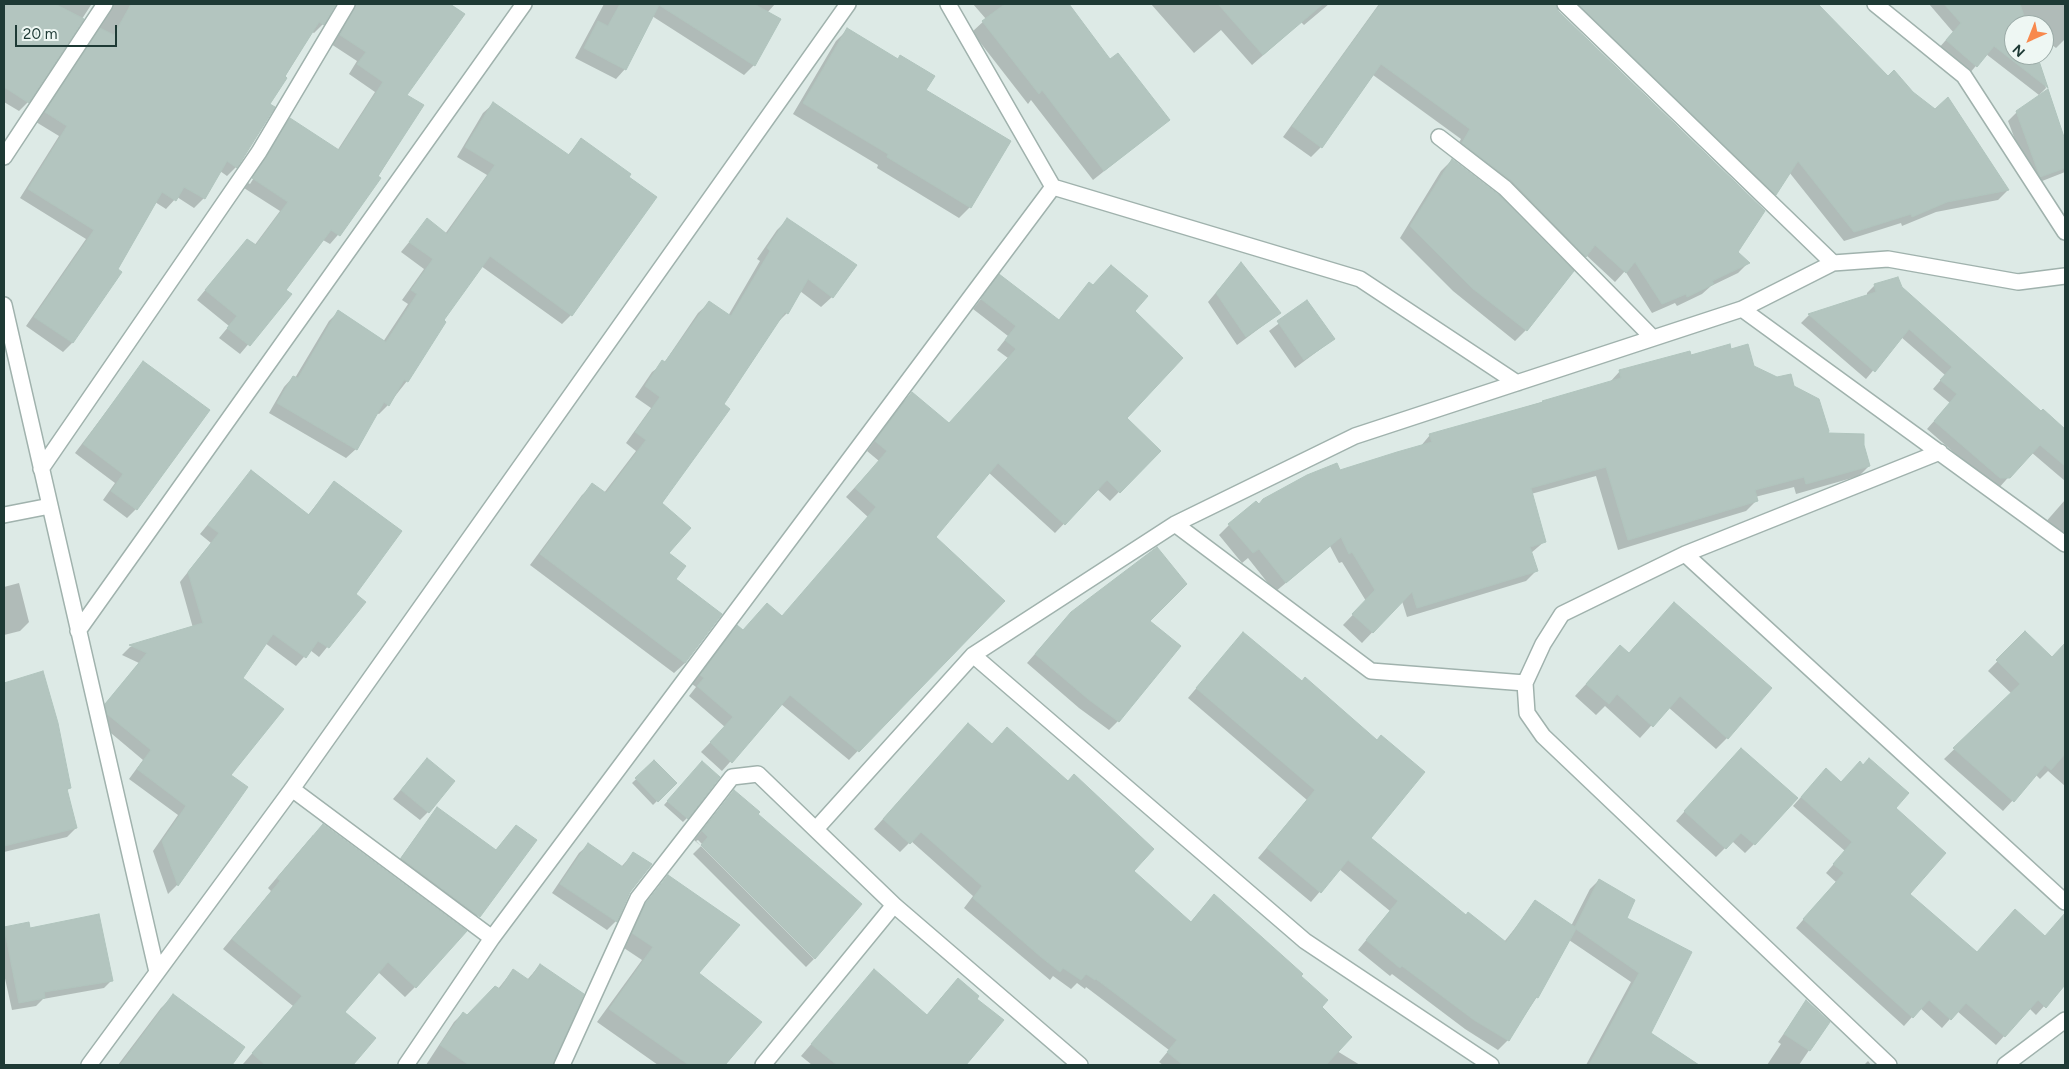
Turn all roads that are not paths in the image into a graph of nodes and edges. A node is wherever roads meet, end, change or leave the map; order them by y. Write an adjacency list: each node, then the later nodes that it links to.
1 (105, 4): 9 (street)
2 (347, 4): 19 (street)
3 (524, 4): 25 (street)
4 (848, 4): 28 (street)
5 (948, 4): 10 (street)
6 (1565, 4): 12 (street)
7 (1875, 4): 11 (street)
8 (1439, 137): 16 (street)
9 (4, 157)
10 (1052, 187): 17 (street); 32 (street)
11 (2065, 232)
12 (1833, 263): 13 (street); 15 (street)
13 (2065, 276)
14 (4, 305): 19 (street)
15 (1742, 309): 16 (street); 18 (street)
16 (1653, 338): 17 (street)
17 (1517, 383): 22 (street)
18 (1940, 452): 23 (street); 24 (street)
19 (41, 469): 20 (street)
20 (50, 506): 21 (street); 25 (street)
21 (4, 515)
22 (1175, 524): 26 (street); 27 (street)
23 (2065, 544)
24 (1685, 554): 27 (street); 30 (street)
25 (78, 631): 33 (street)
26 (974, 655): 29 (street); 40 (street)
27 (1526, 683): 41 (street)
28 (292, 789): 32 (street); 33 (street)
29 (816, 829): 31 (street); 37 (street)
30 (2065, 902)
31 (894, 905): 38 (street); 39 (street)
32 (492, 938): 36 (street)
33 (157, 972): 35 (street)
34 (2065, 1020): 42 (street)
35 (90, 1065)
36 (406, 1065)
37 (562, 1065)
38 (764, 1065)
39 (1080, 1065)
40 (1491, 1065)
41 (1889, 1065)
42 (2005, 1065)

